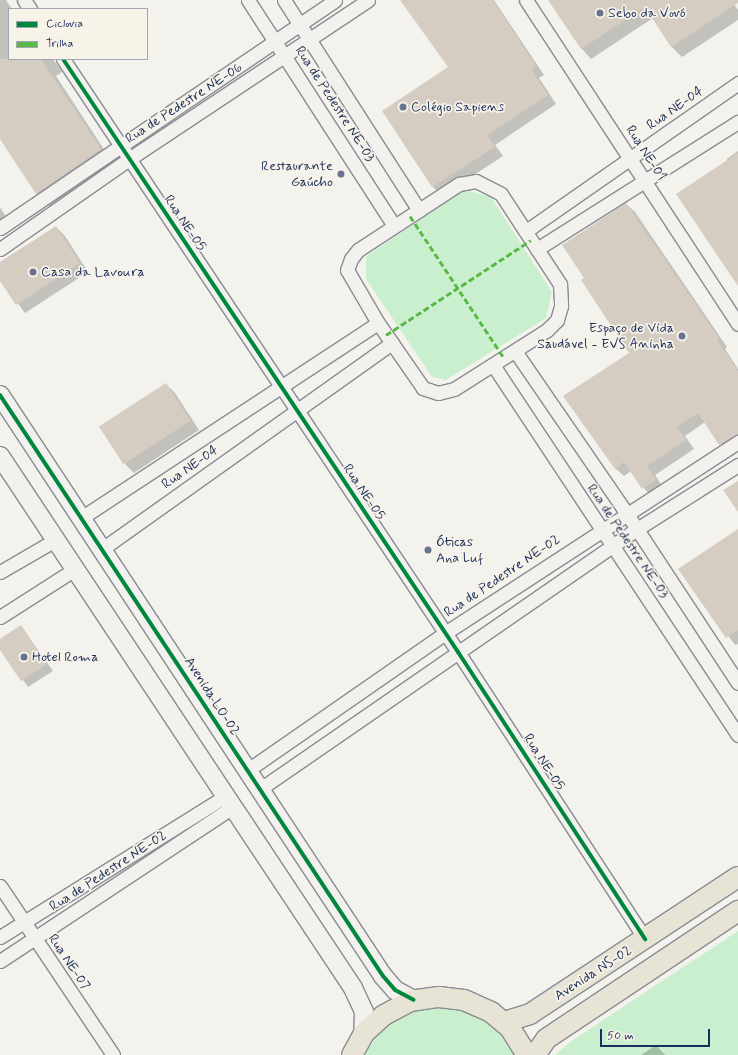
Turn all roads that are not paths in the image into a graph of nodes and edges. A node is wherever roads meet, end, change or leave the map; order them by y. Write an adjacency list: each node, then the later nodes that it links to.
1 (248, 0): 8 (street, Rua de Pedestre NE-03)
2 (284, 0): 6 (street, Rua de Pedestre NE-03)
3 (335, 0): 6 (street, Rua de Pedestre NE-06)
4 (368, 0): 7 (street, Rua de Pedestre NE-06)
5 (526, 0): 15 (street, Rua NE-01)
6 (300, 24): 7 (street, Rua de Pedestre NE-03); 8 (street, Rua de Pedestre NE-06)
7 (310, 38): 9 (street, Rua de Pedestre NE-06); 17 (street, Rua de Pedestre NE-03)
8 (275, 41): 9 (street, Rua de Pedestre NE-03); 13 (street, Rua de Pedestre NE-06)
9 (285, 57): 14 (street, Rua de Pedestre NE-06); 18 (street, Rua de Pedestre NE-03)
10 (64, 60): 13 (street, Rua NE-05)
11 (738, 83): 15 (street, Rua NE-04)
12 (738, 122): 16 (street)
13 (120, 145): 14 (street, Rua NE-05); 19 (street, Rua de Pedestre NE-06)
14 (129, 159): 21 (street, Rua de Pedestre NE-06); 28 (street, Rua NE-05)
15 (631, 159): 16 (street, Rua NE-01); 20 (street, Rua NE-04)
16 (644, 181): 22 (street); 24 (street, Rua NE-01)
17 (419, 210): 18 (street); 20 (street)
18 (394, 226): 23 (street)
19 (0, 228)
20 (526, 231): 22 (street)
21 (0, 249)
22 (537, 249): 26 (street)
23 (378, 323): 25 (street); 28 (street, Rua NE-04)
24 (738, 324)
25 (392, 344): 27 (street); 30 (street, Rua NE-04)
26 (515, 351): 27 (street); 34 (street, Rua de Pedestre NE-03)
27 (493, 365): 37 (street, Rua de Pedestre NE-03)
28 (282, 388): 30 (street, Rua NE-05); 35 (street, Rua NE-04)
29 (0, 395): 35 (street, Avenida LO-02)
30 (297, 411): 40 (street, Rua NE-04); 44 (street, Rua NE-05)
31 (738, 442): 34 (street, Rua de Pedestre NE-02)
32 (0, 456): 38 (street)
33 (738, 465): 36 (street)
34 (627, 514): 36 (street, Rua de Pedestre NE-03); 37 (street, Rua de Pedestre NE-02)
35 (81, 518): 40 (street, Avenida LO-02)
36 (637, 528): 39 (street); 46 (street, Rua de Pedestre NE-03)
37 (601, 529): 39 (street, Rua de Pedestre NE-03); 44 (street, Rua de Pedestre NE-02)
38 (56, 540): 41 (street); 42 (street)
39 (612, 546): 45 (street); 47 (street, Rua de Pedestre NE-03)
40 (102, 550): 48 (street, Avenida LO-02)
41 (75, 569): 43 (street); 50 (street)
42 (0, 572)
43 (0, 617)
44 (445, 633): 45 (street, Rua NE-05); 48 (street, Rua de Pedestre NE-02)
45 (458, 652): 49 (street); 57 (street, Rua NE-05)
46 (738, 683)
47 (738, 735)
48 (248, 770): 49 (street, Avenida LO-02)
49 (260, 789): 59 (street, Avenida LO-02)
50 (229, 802): 54 (street, Rua de Pedestre NE-02); 56 (street, Rua de Pedestre NE-02); 61 (street)
51 (738, 877): 57 (main road, Avenida NS-02)
52 (0, 886): 54 (street, Rua NE-07)
53 (738, 911): 65 (main road, Avenida NS-02)
54 (24, 922): 55 (street, Rua de Pedestre NE-02); 56 (street, Rua NE-07)
55 (0, 937)
56 (34, 938): 58 (street, Rua de Pedestre NE-02); 62 (street, Rua NE-07)
57 (646, 939): 60 (main road, Avenida NS-02)
58 (0, 961)
59 (414, 1000): 60 (main road); 61 (main road)
60 (504, 1022): 64 (main road)
61 (363, 1035): 63 (main road)
62 (113, 1055)
63 (352, 1055)
64 (527, 1055)
65 (535, 1055)

